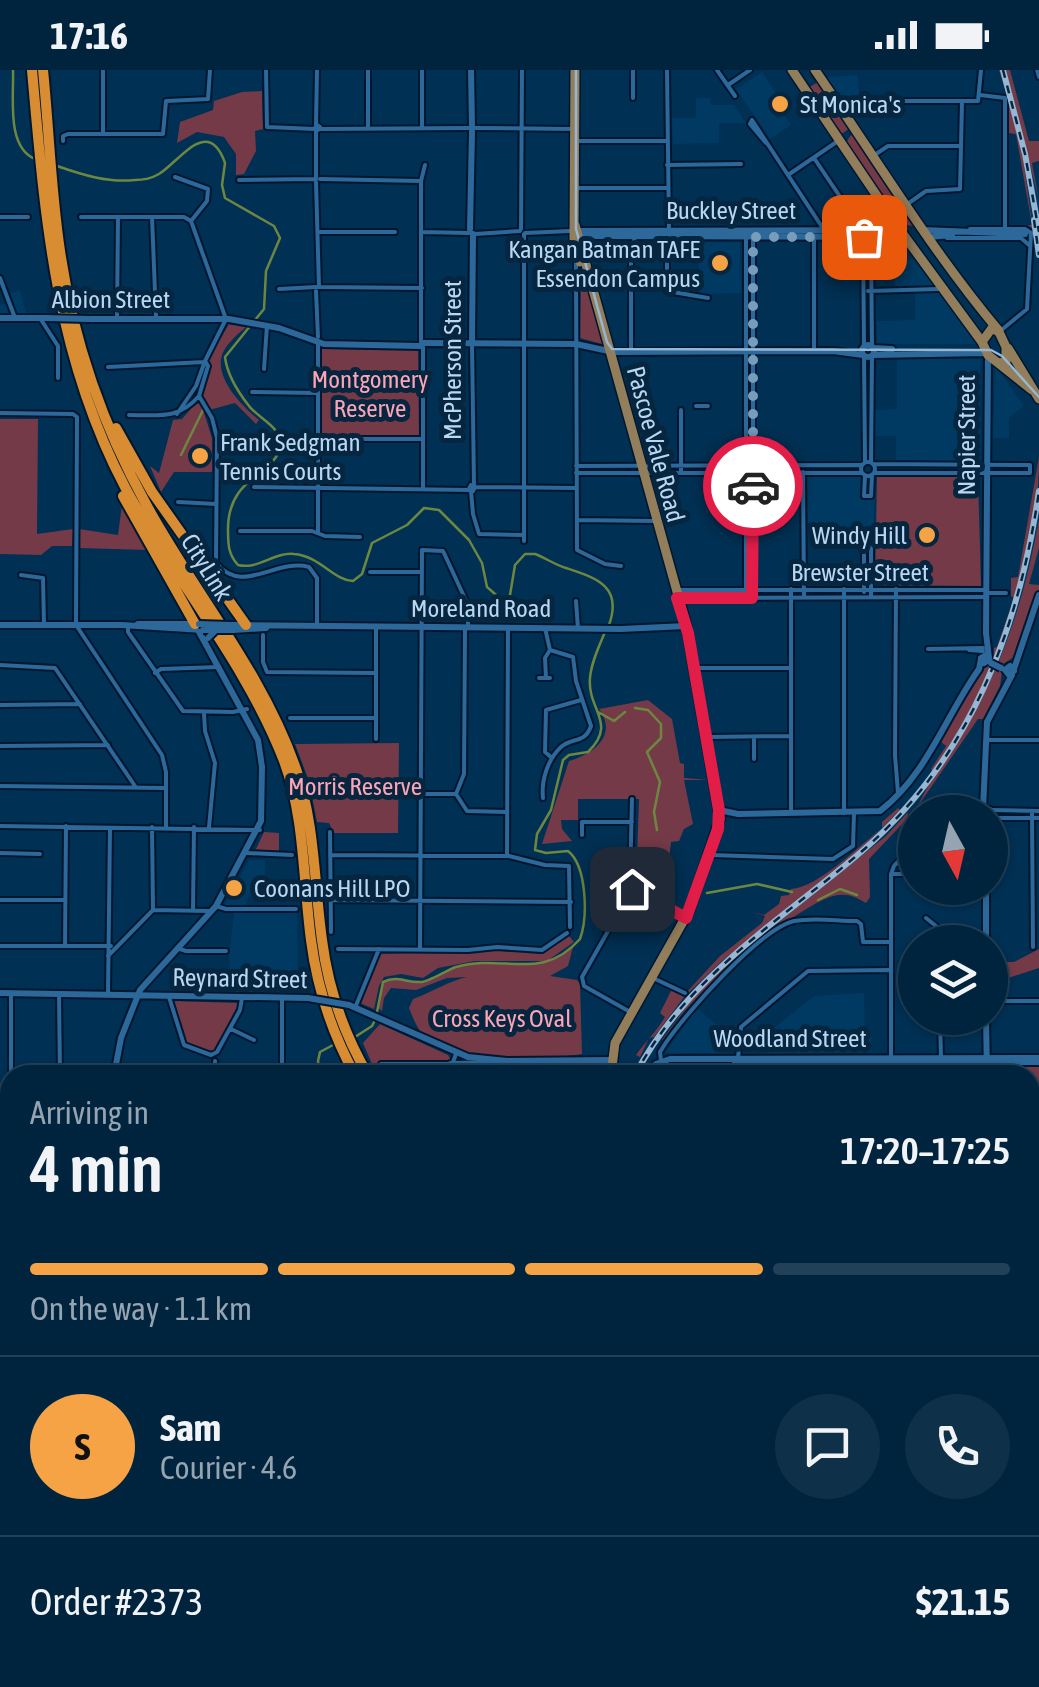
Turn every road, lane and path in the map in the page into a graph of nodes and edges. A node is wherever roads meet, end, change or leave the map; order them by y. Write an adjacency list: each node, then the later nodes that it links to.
1 (32, 70): 42 (highway, CityLink)
2 (44, 70): 42 (highway, CityLink)
3 (103, 70): 35 (street)
4 (210, 70): 35 (street)
5 (266, 70): 28 (street)
6 (317, 70): 28 (street)
7 (368, 70): 29 (street)
8 (422, 70): 30 (street)
9 (471, 70): 33 (street, McPherson Street)
10 (522, 70): 31 (street)
11 (575, 70): 32 (main road, Pascoe Vale Road)
12 (633, 70): 25 (street)
13 (667, 70): 39 (street)
14 (717, 70): 21 (street)
15 (750, 70): 21 (street)
16 (792, 70): 22 (main road)
17 (981, 70): 24 (street)
18 (1037, 70): 20 (street)
19 (817, 73): 22 (main road); 27 (main road)
20 (1039, 78)
21 (728, 86): 23 (street)
22 (804, 87): 36 (main road)
23 (735, 96)
24 (980, 97): 26 (street); 63 (street)
25 (633, 98)
26 (962, 101): 27 (street); 41 (street)
27 (841, 108): 34 (main road)
28 (318, 127): 29 (street); 52 (street)
29 (368, 128): 30 (street)
30 (422, 128): 33 (street)
31 (522, 129): 32 (street); 33 (street); 70 (street)
32 (575, 129): 38 (main road, Pascoe Vale Road)
33 (471, 130): 69 (street, McPherson Street)
34 (855, 130): 36 (main road); 43 (main road)
35 (103, 134): 37 (street)
36 (840, 140): 44 (street); 76 (main road)
37 (63, 141)
38 (575, 141): 39 (street); 54 (main road, Pascoe Vale Road)
39 (667, 141): 45 (street)
40 (766, 143): 49 (street)
41 (961, 146): 43 (street); 56 (street)
42 (44, 152): 48 (highway, CityLink)
43 (873, 156): 56 (main road)
44 (814, 158): 49 (street); 75 (street)
45 (667, 164): 46 (street); 55 (street)
46 (741, 164)
47 (425, 165): 53 (street)
48 (46, 169): 109 (highway, CityLink); 121 (highway, CityLink)
49 (788, 175): 74 (street)
50 (175, 178): 62 (street)
51 (240, 180): 52 (street)
52 (318, 180): 53 (street); 66 (street)
53 (421, 181): 68 (street)
54 (575, 188): 55 (street); 65 (main road, Pascoe Vale Road)
55 (667, 188): 71 (street)
56 (906, 205): 77 (main road)
57 (0, 216): 58 (street)
58 (28, 216)
59 (81, 217): 60 (street)
60 (118, 217): 61 (street); 99 (street)
61 (152, 217): 62 (street); 100 (street)
62 (191, 220): 101 (street)
63 (1005, 229): 64 (street, Buckley Street); 81 (street)
64 (947, 230): 77 (street, Buckley Street); 78 (street, Buckley Street)
65 (576, 231): 70 (street, Buckley Street); 72 (street, Buckley Street); 82 (main road, Pascoe Vale Road); 92 (main road, Pascoe Vale Road)
66 (318, 232): 67 (street); 89 (street)
67 (395, 232)
68 (422, 232): 69 (street, Buckley Street); 88 (street)
69 (471, 232): 70 (street, Buckley Street); 105 (street, McPherson Street)
70 (523, 232): 106 (street)
71 (667, 232): 72 (street, Buckley Street); 79 (street, Buckley Street); 84 (street)
72 (632, 233): 111 (street)
73 (814, 233): 74 (street, Buckley Street); 79 (street, Buckley Street); 113 (street)
74 (824, 233): 75 (street, Buckley Street)
75 (867, 233): 76 (street, Buckley Street); 90 (street); 91 (street)
76 (902, 233): 77 (main road, Buckley Street); 86 (main road)
77 (925, 233): 78 (street, Buckley Street); 81 (street, Buckley Street); 94 (main road)
78 (983, 233): 80 (street, Buckley Street)
79 (750, 234): 112 (street)
80 (1024, 234)
81 (1029, 245): 103 (street)
82 (578, 256): 92 (main road, Pascoe Vale Road); 107 (street)
83 (0, 278): 97 (street)
84 (666, 282): 85 (street); 93 (street)
85 (688, 282)
86 (943, 287): 91 (street); 95 (main road)
87 (279, 288): 89 (street)
88 (422, 288): 89 (street); 108 (street)
89 (319, 289): 104 (street)
90 (864, 291): 91 (street); 114 (street)
91 (871, 291): 114 (street)
92 (592, 293): 115 (main road, Pascoe Vale Road)
93 (708, 298)
94 (977, 303): 95 (main road); 103 (main road)
95 (963, 314): 110 (main road)
96 (0, 318): 97 (street, Albion Street)
97 (15, 318): 98 (street, Albion Street)
98 (43, 318): 99 (street, Albion Street, bridge); 120 (street)
99 (118, 319): 100 (street, Albion Street)
100 (156, 319): 101 (street, Albion Street)
101 (224, 320): 102 (street, Albion Street); 116 (street)
102 (267, 325): 104 (street, Albion Street); 119 (street)
103 (1001, 335): 110 (main road); 117 (main road); 124 (main road)
104 (318, 340): 108 (street, Albion Street); 123 (street)
105 (472, 344): 106 (street, Albion Street); 108 (street, Albion Street); 149 (street, McPherson Street)
106 (523, 344): 107 (street, Albion Street); 150 (street)
107 (576, 344): 115 (street, Albion Street); 136 (street)
108 (423, 345): 134 (street)
109 (81, 349): 187 (highway); 313 (highway, CityLink)
110 (985, 349): 114 (street, Albion Street); 117 (main road); 141 (street, Napier Street)
111 (632, 351): 112 (street, Albion Street); 115 (street, Albion Street)
112 (749, 351): 113 (street, Albion Street); 138 (street); 139 (street)
113 (814, 351): 114 (street, Albion Street)
114 (868, 351): 135 (street)
115 (609, 352): 142 (main road, Pascoe Vale Road)
116 (205, 361): 118 (street); 125 (street); 130 (street)
117 (998, 363): 124 (main road)
118 (108, 367)
119 (264, 369)
120 (58, 378)
121 (82, 383): 180 (highway); 313 (highway, CityLink)
122 (252, 392): 123 (street)
123 (318, 392): 133 (street)
124 (1036, 394)
125 (199, 396): 130 (street); 153 (street)
126 (696, 406): 127 (street)
127 (708, 406)
128 (681, 410): 137 (street)
129 (0, 413): 184 (street)
130 (178, 414): 131 (street)
131 (129, 415)
132 (295, 439): 133 (street)
133 (318, 439): 134 (street); 147 (street)
134 (422, 439): 148 (street)
135 (868, 464): 140 (street); 141 (street); 145 (street); 145 (street)
136 (576, 466): 142 (street); 143 (street)
137 (681, 466): 138 (street); 142 (street); 144 (street)
138 (746, 469): 139 (street); 144 (street); 163 (street)
139 (753, 469): 140 (street); 163 (street)
140 (803, 469): 145 (street); 165 (street)
141 (986, 469): 141 (street); 145 (street); 170 (street, Napier Street)
142 (642, 470): 143 (street); 144 (street); 154 (main road, Pascoe Vale Road)
143 (576, 473): 151 (street)
144 (682, 473)
145 (868, 474)
146 (254, 487): 147 (street)
147 (319, 488): 148 (street); 157 (street)
148 (422, 488): 149 (street)
149 (472, 488): 150 (street); 150 (street, McPherson Street)
150 (524, 488): 151 (street)
151 (576, 488): 155 (street)
152 (178, 502): 153 (street)
153 (216, 504): 186 (street)
154 (652, 519): 155 (street); 176 (main road, Pascoe Vale Road)
155 (576, 520): 159 (street)
156 (240, 531): 157 (street)
157 (318, 533): 158 (street)
158 (360, 536)
159 (621, 566)
160 (370, 572): 161 (street)
161 (420, 572): 190 (street); 191 (street)
162 (21, 575): 183 (street)
163 (749, 589): 164 (street, Brewster Street); 176 (street, Brewster Street); 177 (street)
164 (791, 589): 165 (street, Brewster Street); 172 (street)
165 (804, 589): 166 (street, Brewster Street); 173 (street)
166 (844, 589): 167 (street, Brewster Street); 174 (street)
167 (864, 590): 168 (street, Brewster Street); 168 (street); 175 (street)
168 (871, 590): 169 (street, Brewster Street); 175 (street)
169 (896, 593): 170 (street, Brewster Street); 175 (street, Brewster Street); 230 (street)
170 (986, 593): 171 (street, Brewster Street); 201 (street, Napier Street)
171 (1006, 593)
172 (791, 597): 173 (street, Brewster Street); 177 (street, Brewster Street); 205 (street)
173 (804, 597): 174 (street, Brewster Street)
174 (844, 597): 175 (street, Brewster Street); 237 (street)
175 (868, 597)
176 (677, 598): 177 (street, Brewster Street); 195 (main road, Pascoe Vale Road)
177 (749, 598)
178 (1038, 599): 206 (street)
179 (576, 600): 194 (street)
180 (185, 609): 182 (highway); 189 (highway)
181 (0, 624): 183 (street, Moreland Road)
182 (175, 624): 185 (street, Moreland Road); 189 (street, Moreland Road)
183 (44, 625): 184 (street, Moreland Road)
184 (76, 625): 185 (street, Moreland Road); 229 (street)
185 (126, 625): 189 (street, Moreland Road); 207 (street)
186 (317, 626): 187 (street, Moreland Road); 187 (street, Moreland Road); 188 (street, Moreland Road)
187 (233, 627): 189 (street, Moreland Road, bridge); 196 (street, Moreland Road, bridge)
188 (376, 627): 190 (street, Moreland Road); 208 (street)
189 (197, 628): 196 (street, Moreland Road, bridge); 198 (street)
190 (420, 628): 191 (street, Moreland Road); 231 (street)
191 (466, 628): 192 (street, Moreland Road); 232 (street)
192 (508, 628): 193 (street, Moreland Road); 236 (street)
193 (545, 628): 194 (street, Moreland Road); 199 (street)
194 (578, 629): 195 (street, Moreland Road)
195 (685, 629): 204 (main road, Pascoe Vale Road)
196 (215, 631): 198 (street, bridge)
197 (263, 635): 208 (street)
198 (207, 642): 203 (street)
199 (550, 650): 209 (street); 210 (street)
200 (928, 650): 201 (street)
201 (987, 657): 206 (street, bridge); 230 (street, Napier Street)
202 (0, 665): 211 (street)
203 (220, 667): 207 (street); 213 (street)
204 (693, 668): 205 (street); 218 (main road, Pascoe Vale Road)
205 (791, 668): 217 (street)
206 (1007, 669): 221 (street)
207 (155, 673): 214 (street)
208 (376, 674): 216 (street)
209 (545, 678)
210 (581, 700): 225 (street); 225 (street)
211 (80, 704): 212 (street); 223 (street)
212 (0, 705)
213 (245, 710): 214 (street); 251 (street)
214 (204, 712): 250 (street)
215 (290, 718): 216 (street)
216 (376, 718): 220 (street)
217 (791, 736): 219 (street); 241 (street)
218 (706, 737): 219 (street); 240 (main road, Pascoe Vale Road)
219 (754, 737): 226 (street)
220 (376, 739)
221 (986, 740): 222 (street); 233 (street)
222 (1039, 740)
223 (108, 745): 224 (street); 228 (street)
224 (0, 746)
225 (552, 758): 234 (street)
226 (754, 759)
227 (0, 786): 228 (street)
228 (136, 786): 229 (street)
229 (165, 788): 248 (street)
230 (898, 793): 238 (street)
231 (420, 794): 232 (street); 260 (street)
232 (456, 794): 236 (street)
233 (986, 795)
234 (543, 798)
235 (632, 799): 243 (street)
236 (508, 812): 261 (street)
237 (844, 813): 238 (street); 241 (street)
238 (854, 813): 257 (street)
239 (1008, 813): 242 (street)
240 (719, 814): 241 (street); 257 (main road, Pascoe Vale Road)
241 (792, 814)
242 (1036, 814): 285 (street)
243 (632, 822): 253 (street); 266 (street)
244 (0, 826): 245 (street)
245 (66, 826): 246 (street); 268 (street)
246 (110, 826): 247 (street); 284 (street)
247 (152, 827): 248 (street); 273 (street)
248 (166, 827): 249 (street)
249 (194, 827): 250 (street); 274 (street)
250 (209, 827): 251 (street)
251 (259, 830): 255 (street)
252 (330, 832): 259 (street)
253 (582, 835)
254 (0, 853): 256 (street)
255 (246, 853): 258 (street); 275 (street)
256 (40, 854)
257 (710, 854): 276 (main road, Pascoe Vale Road)
258 (292, 855)
259 (330, 855): 260 (street); 269 (street)
260 (420, 856): 261 (street); 270 (street)
261 (507, 856): 271 (street)
262 (898, 862): 264 (street)
263 (600, 865): 266 (street)
264 (891, 874): 265 (street); 280 (street)
265 (898, 874)
266 (632, 884): 276 (street); 308 (street)
267 (0, 900): 268 (street)
268 (65, 900): 283 (street)
269 (330, 900): 270 (street); 279 (street)
270 (420, 900): 271 (street); 289 (street)
271 (571, 902): 289 (street)
272 (296, 909): 275 (street)
273 (152, 910): 274 (street); 281 (street)
274 (193, 910): 275 (street)
275 (214, 910): 286 (street)
276 (686, 918): 294 (main road, Pascoe Vale Road)
277 (926, 918): 278 (street)
278 (935, 925)
279 (331, 932)
280 (890, 942): 292 (street); 323 (street)
281 (120, 944): 284 (street); 291 (street)
282 (0, 946): 283 (street)
283 (65, 946): 284 (street)
284 (108, 946): 291 (street)
285 (1033, 947)
286 (178, 948): 290 (street); 293 (street)
287 (338, 949): 288 (street)
288 (379, 949): 289 (street); 307 (street)
289 (420, 950)
290 (226, 951)
291 (108, 956): 299 (street)
292 (890, 970): 317 (street); 321 (street)
293 (152, 976): 300 (street); 301 (street)
294 (652, 977): 298 (street); 308 (main road, Pascoe Vale Road)
295 (0, 993): 296 (street, Reynard Street)
296 (11, 993): 297 (street, Reynard Street); 325 (street)
297 (59, 993): 299 (street, Reynard Street); 326 (street)
298 (685, 993)
299 (108, 994): 300 (street, Reynard Street)
300 (137, 995): 301 (street, Reynard Street); 327 (street)
301 (153, 996): 302 (street, Reynard Street)
302 (169, 997): 303 (street, Reynard Street); 315 (street)
303 (242, 998): 304 (street, Reynard Street); 309 (street)
304 (282, 998): 307 (street, Reynard Street, bridge); 329 (street)
305 (1008, 1001): 306 (street)
306 (1039, 1001)
307 (352, 1006): 314 (street, Reynard Street)
308 (632, 1012): 316 (main road, Pascoe Vale Road)
309 (230, 1028): 312 (street); 315 (street)
310 (939, 1035): 322 (street)
311 (986, 1035): 318 (street)
312 (254, 1040)
313 (344, 1040): 330 (highway, CityLink); 331 (highway, CityLink)
314 (456, 1054): 320 (street, Reynard Street); 324 (street)
315 (215, 1058): 328 (street)
316 (612, 1060): 320 (street); 333 (main road, Pascoe Vale Road)
317 (738, 1060): 321 (street, Woodland Street); 323 (street, Woodland Street)
318 (987, 1060): 319 (street, Woodland Street); 322 (street, Woodland Street); 335 (street)
319 (1039, 1060)
320 (507, 1061): 324 (street)
321 (887, 1062): 322 (street, Woodland Street)
322 (938, 1062)
323 (662, 1063): 334 (street)
324 (452, 1064): 332 (street)
325 (11, 1065)
326 (60, 1065)
327 (116, 1065)
328 (215, 1065)
329 (282, 1065)
330 (353, 1065)
331 (361, 1065)
332 (381, 1065)
333 (612, 1065)
334 (660, 1065)
335 (987, 1065)

